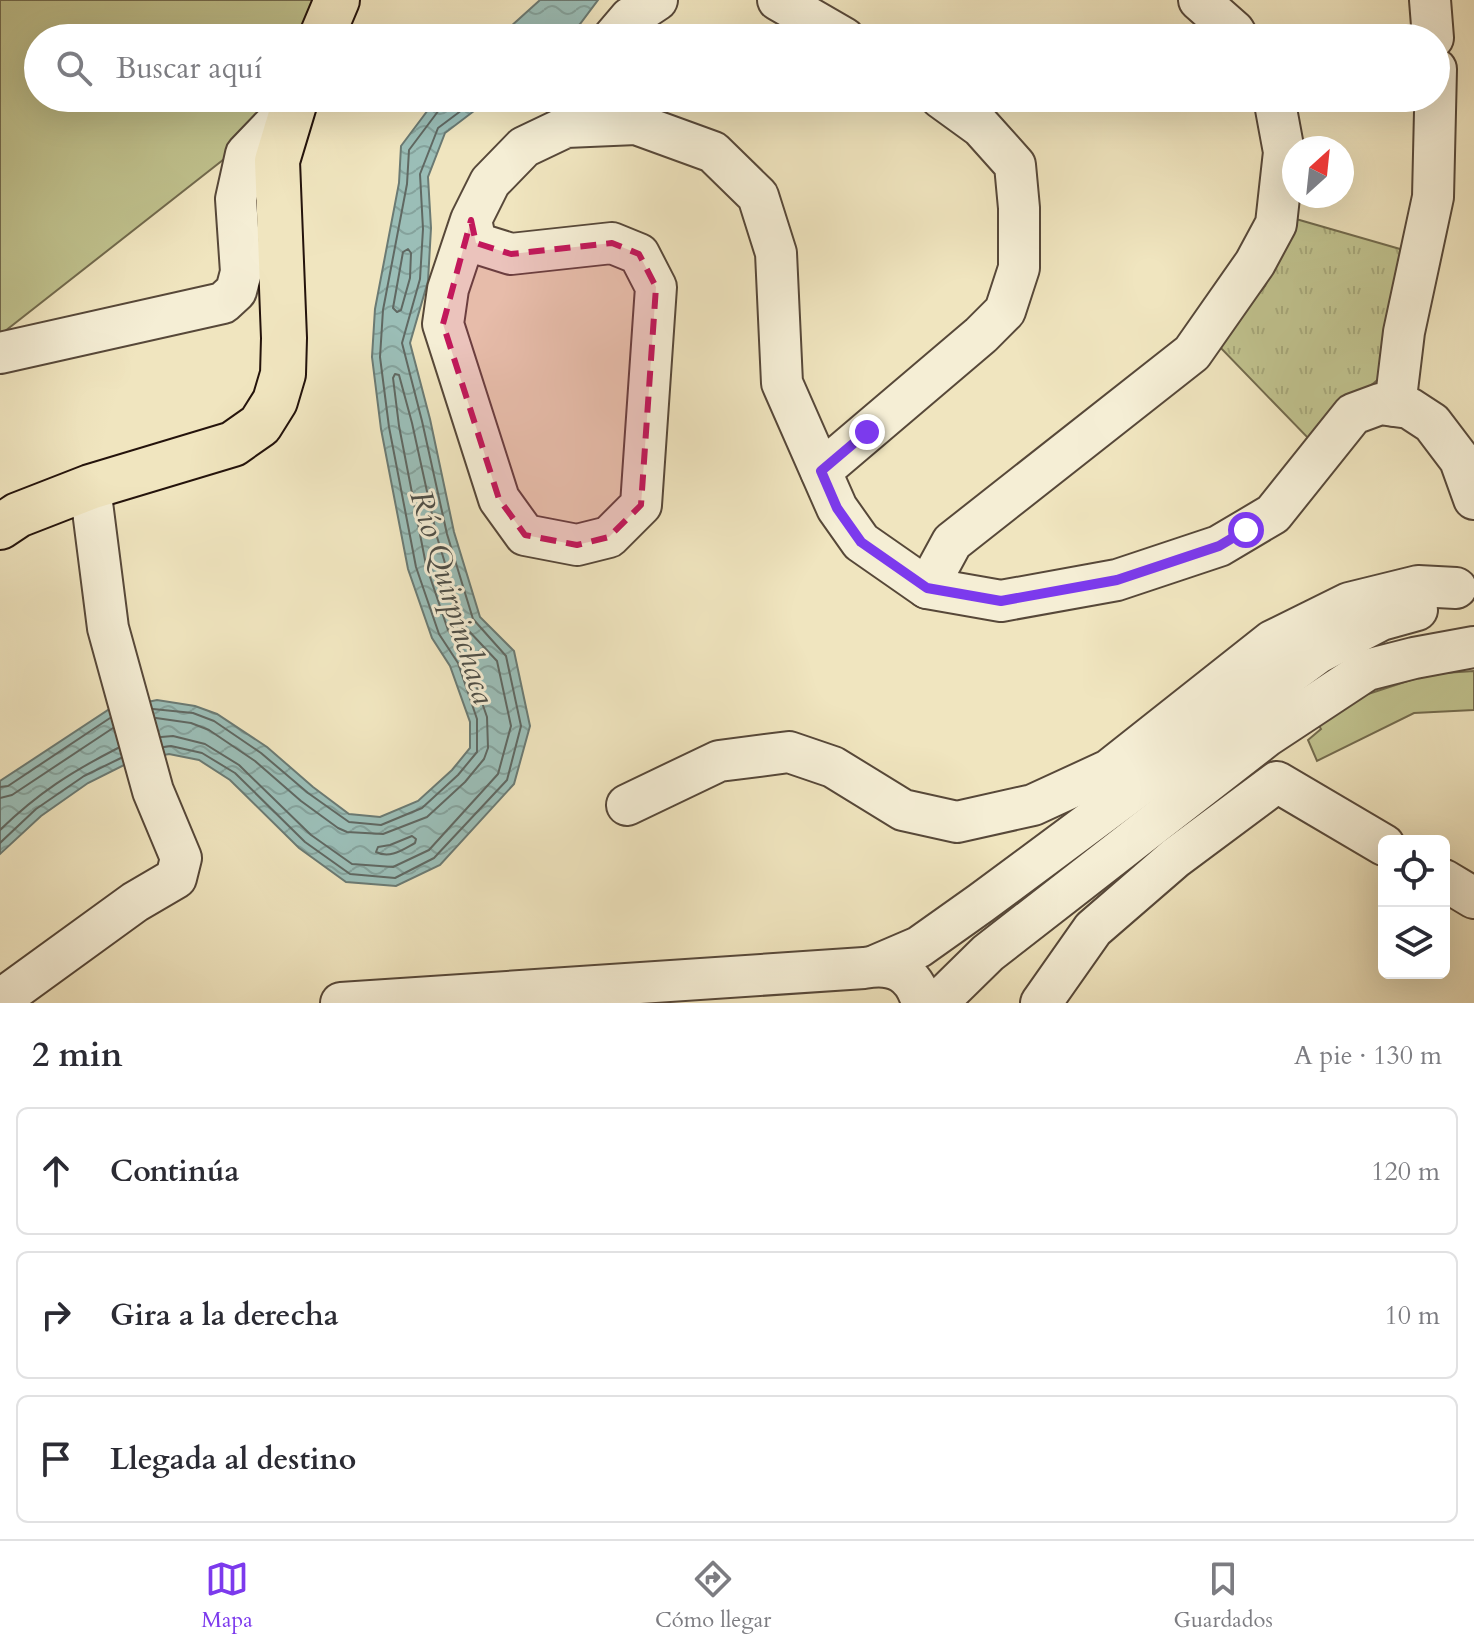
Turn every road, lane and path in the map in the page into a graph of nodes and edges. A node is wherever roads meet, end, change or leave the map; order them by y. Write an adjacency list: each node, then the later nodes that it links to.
1 (337, 0): 6 (highway)
2 (657, 0): 7 (street)
3 (778, 0): 8 (street)
4 (1199, 0): 9 (street)
5 (1430, 0): 10 (street)
6 (327, 24)
7 (625, 24)
8 (820, 24)
9 (1226, 24)
10 (1432, 24)
11 (284, 112): 18 (street)
12 (291, 112): 21 (highway)
13 (568, 112): 17 (street); 20 (street)
14 (960, 112): 20 (street)
15 (1277, 112): 25 (street)
16 (1435, 112): 19 (street)
17 (471, 220): 17 (street)
18 (0, 353)
19 (1395, 406): 22 (street); 25 (street)
20 (821, 471): 25 (street)
21 (90, 487): 23 (highway); 32 (street)
22 (1474, 499)
23 (0, 527)
24 (1461, 586): 26 (street); 27 (street); 31 (street)
25 (927, 588)
26 (1474, 646): 36 (street)
27 (627, 805)
28 (1378, 841): 37 (street)
29 (1450, 884): 30 (street)
30 (1474, 898)
31 (870, 967): 33 (street); 34 (street); 35 (street)
32 (0, 1000)
33 (341, 1003)
34 (838, 1003)
35 (922, 1003)
36 (937, 1003)
37 (1041, 1003)

